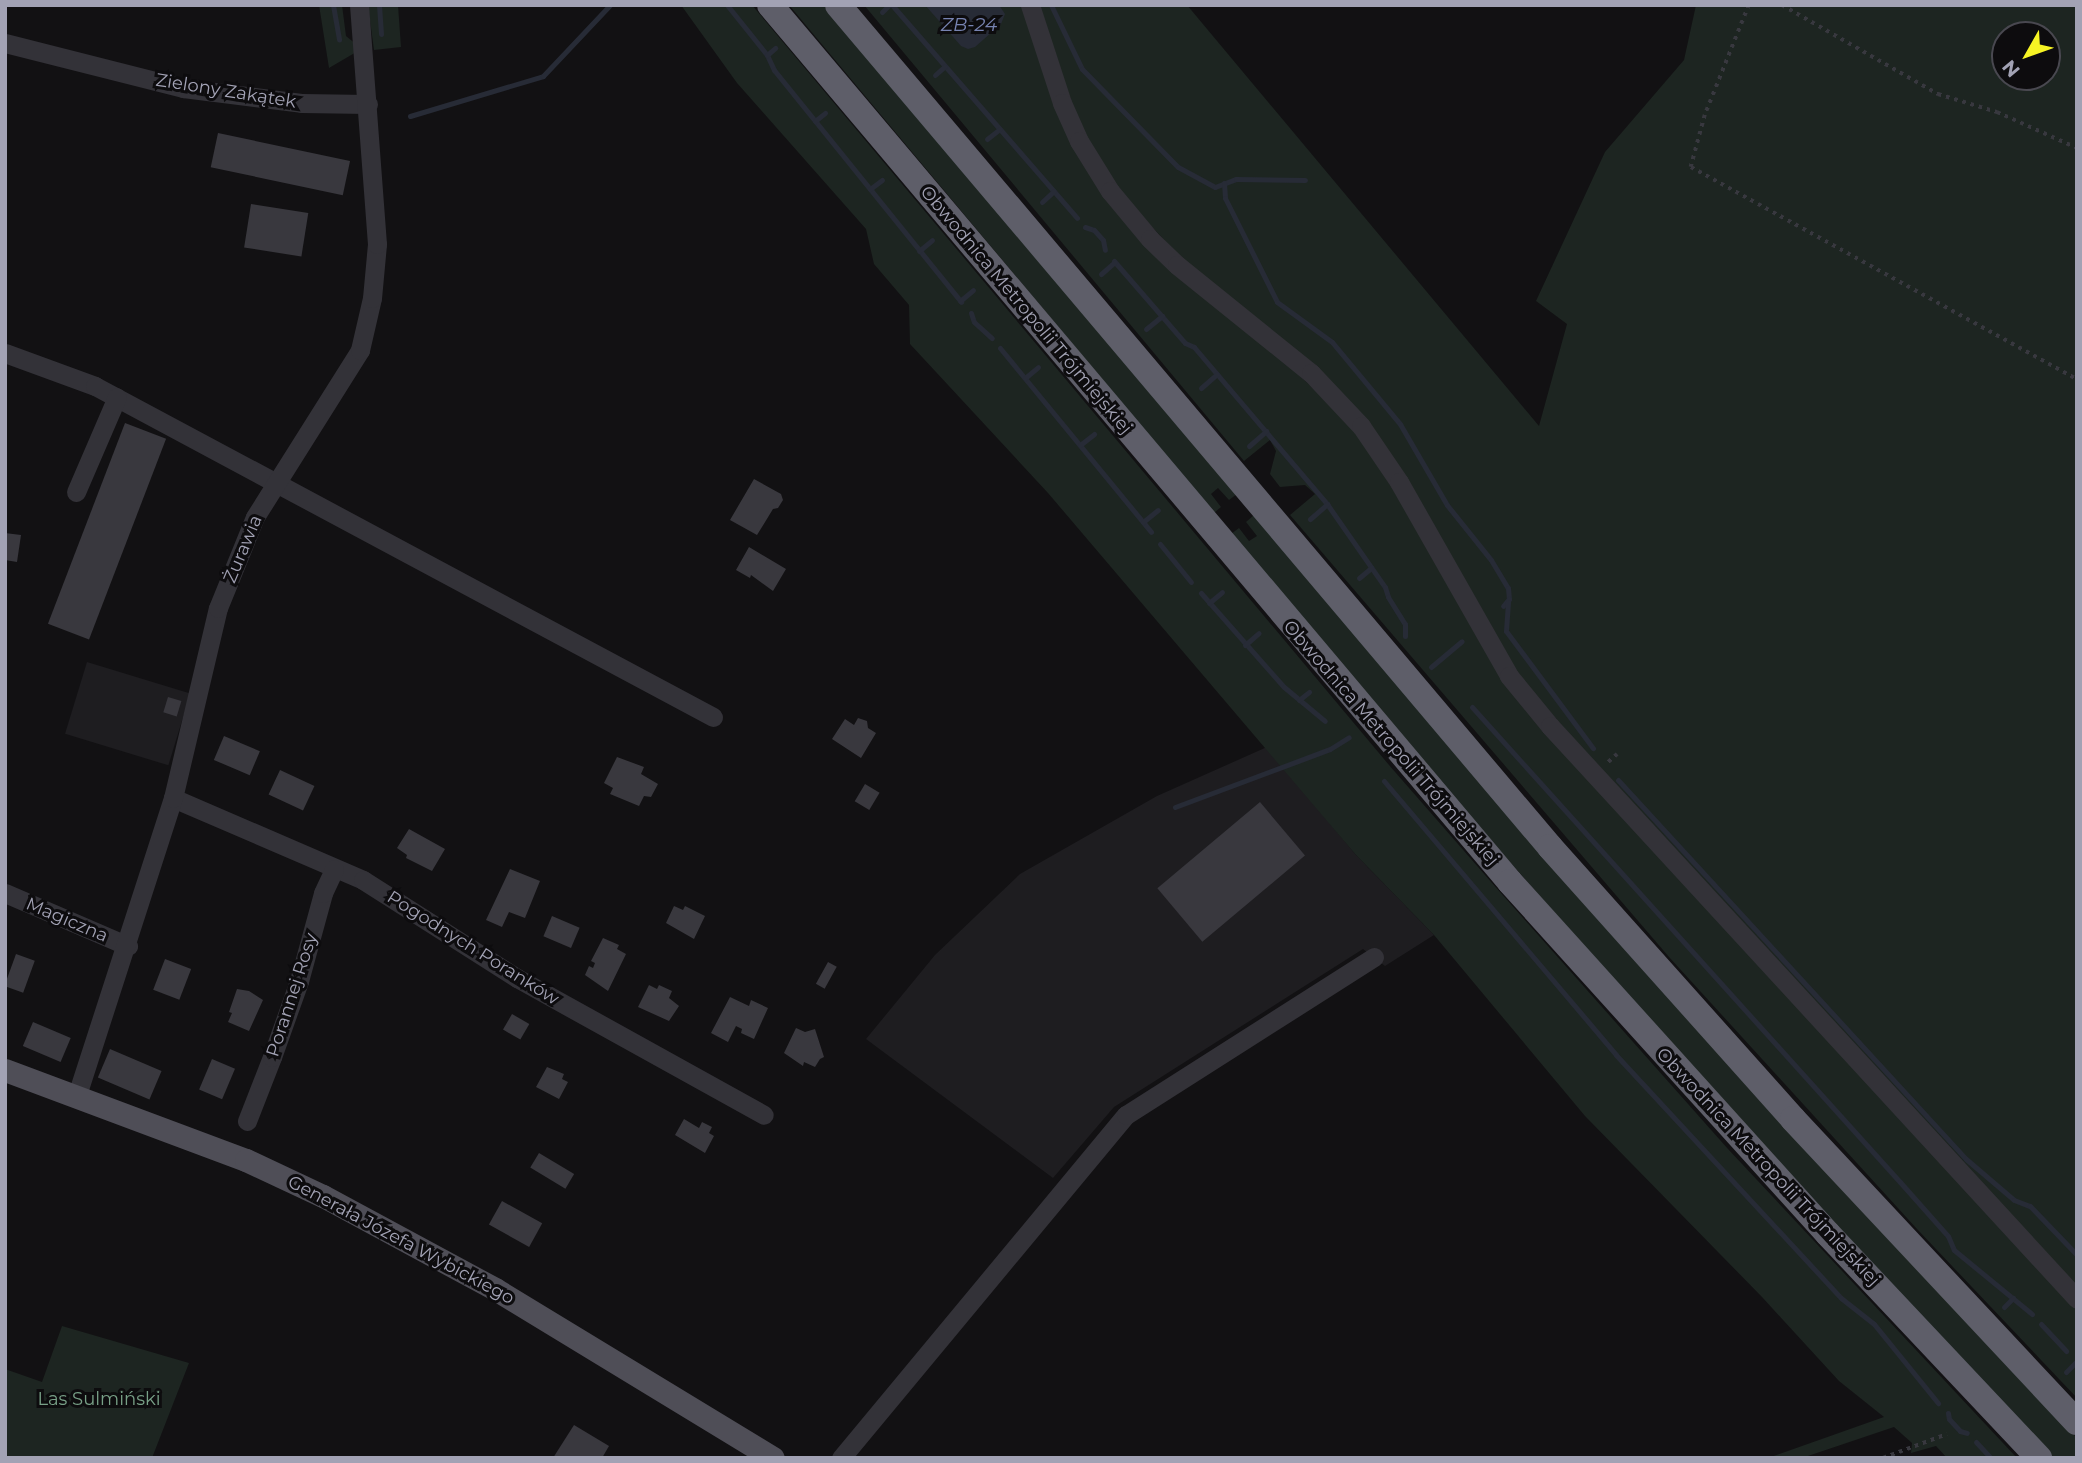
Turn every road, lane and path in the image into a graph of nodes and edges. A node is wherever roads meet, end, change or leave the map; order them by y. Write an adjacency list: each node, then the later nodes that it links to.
1 (359, 5): 8 (street, Żurawia)
2 (770, 5): 31 (highway, Obwodnica Metropolii Trójmiejskiej)
3 (838, 5): 26 (highway)
4 (1030, 5): 25 (street)
5 (1749, 5): 11 (path)
6 (1782, 5): 9 (path)
7 (5, 43): 8 (street, Zielony Zakątek)
8 (368, 104): 13 (street, Żurawia)
9 (2077, 148)
10 (5, 353): 12 (street)
11 (2077, 379)
12 (117, 397): 13 (street); 14 (street)
13 (276, 481): 15 (street); 16 (street, Żurawia)
14 (76, 492)
15 (713, 717)
16 (173, 798): 17 (street, Pogodnych Poranków); 19 (street, Żurawia)
17 (334, 869): 23 (street, Pogodnych Poranków); 24 (street, Porannej Rosy)
18 (5, 893): 19 (street, Magiczna)
19 (128, 946): 22 (street, Żurawia)
20 (1374, 957): 29 (street)
21 (5, 1070): 22 (main road, Generała Józefa Wybickiego)
22 (77, 1095): 28 (main road, Generała Józefa Wybickiego)
23 (764, 1115)
24 (247, 1121)
25 (2077, 1299)
26 (2077, 1422)
27 (1947, 1434): 30 (path)
28 (773, 1458)
29 (841, 1458)
30 (1883, 1458)
31 (2039, 1458)

